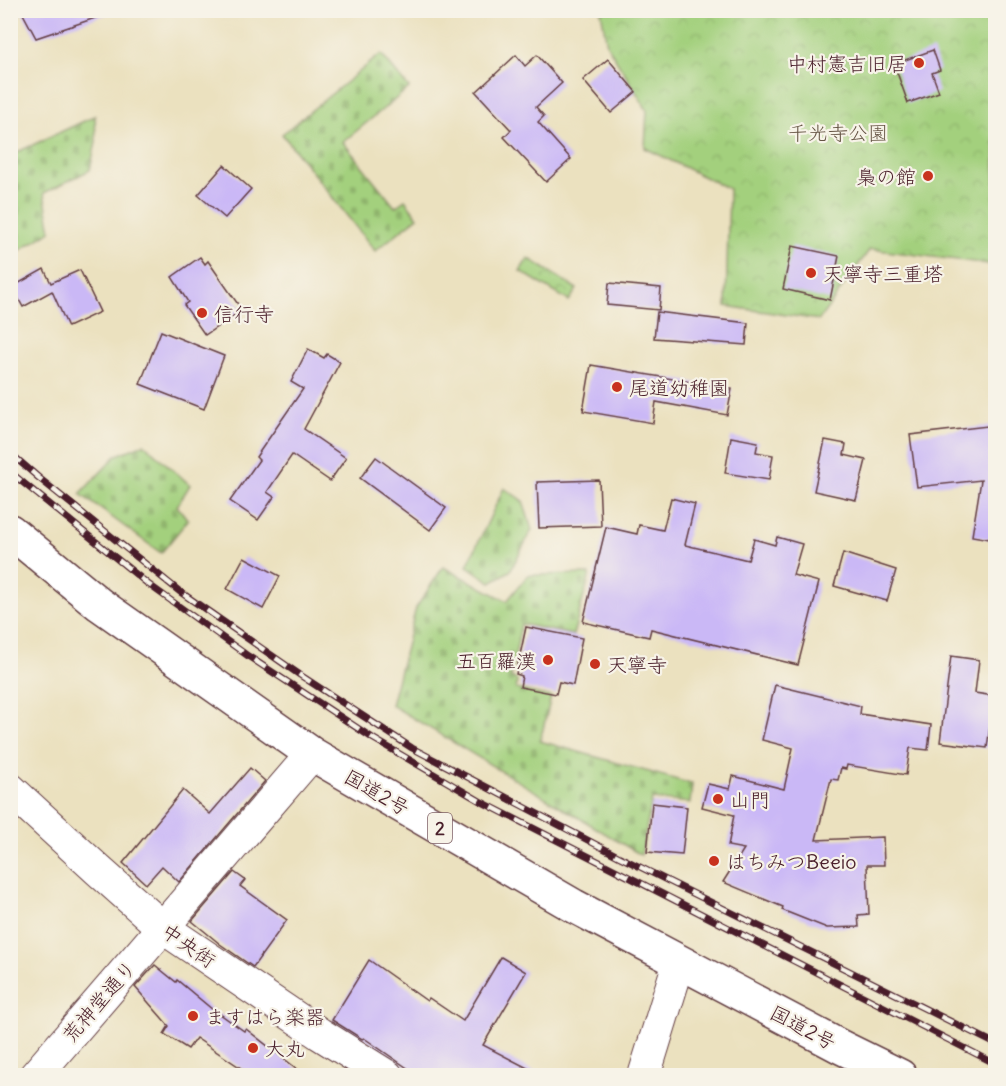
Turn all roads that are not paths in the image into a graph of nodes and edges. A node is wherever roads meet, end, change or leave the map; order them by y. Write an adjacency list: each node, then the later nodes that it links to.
1 (10, 531): 2 (highway, 国道2号 / 2)
2 (312, 754): 4 (street, 荒神堂通り); 5 (highway, 国道2号 / 2)
3 (10, 789): 4 (street, 中央街)
4 (162, 927): 6 (street, 荒神堂通り); 7 (street, 中央街)
5 (679, 962): 8 (street); 9 (highway, 国道2号 / 2)
6 (35, 1076)
7 (387, 1076)
8 (644, 1076)
9 (900, 1076)

